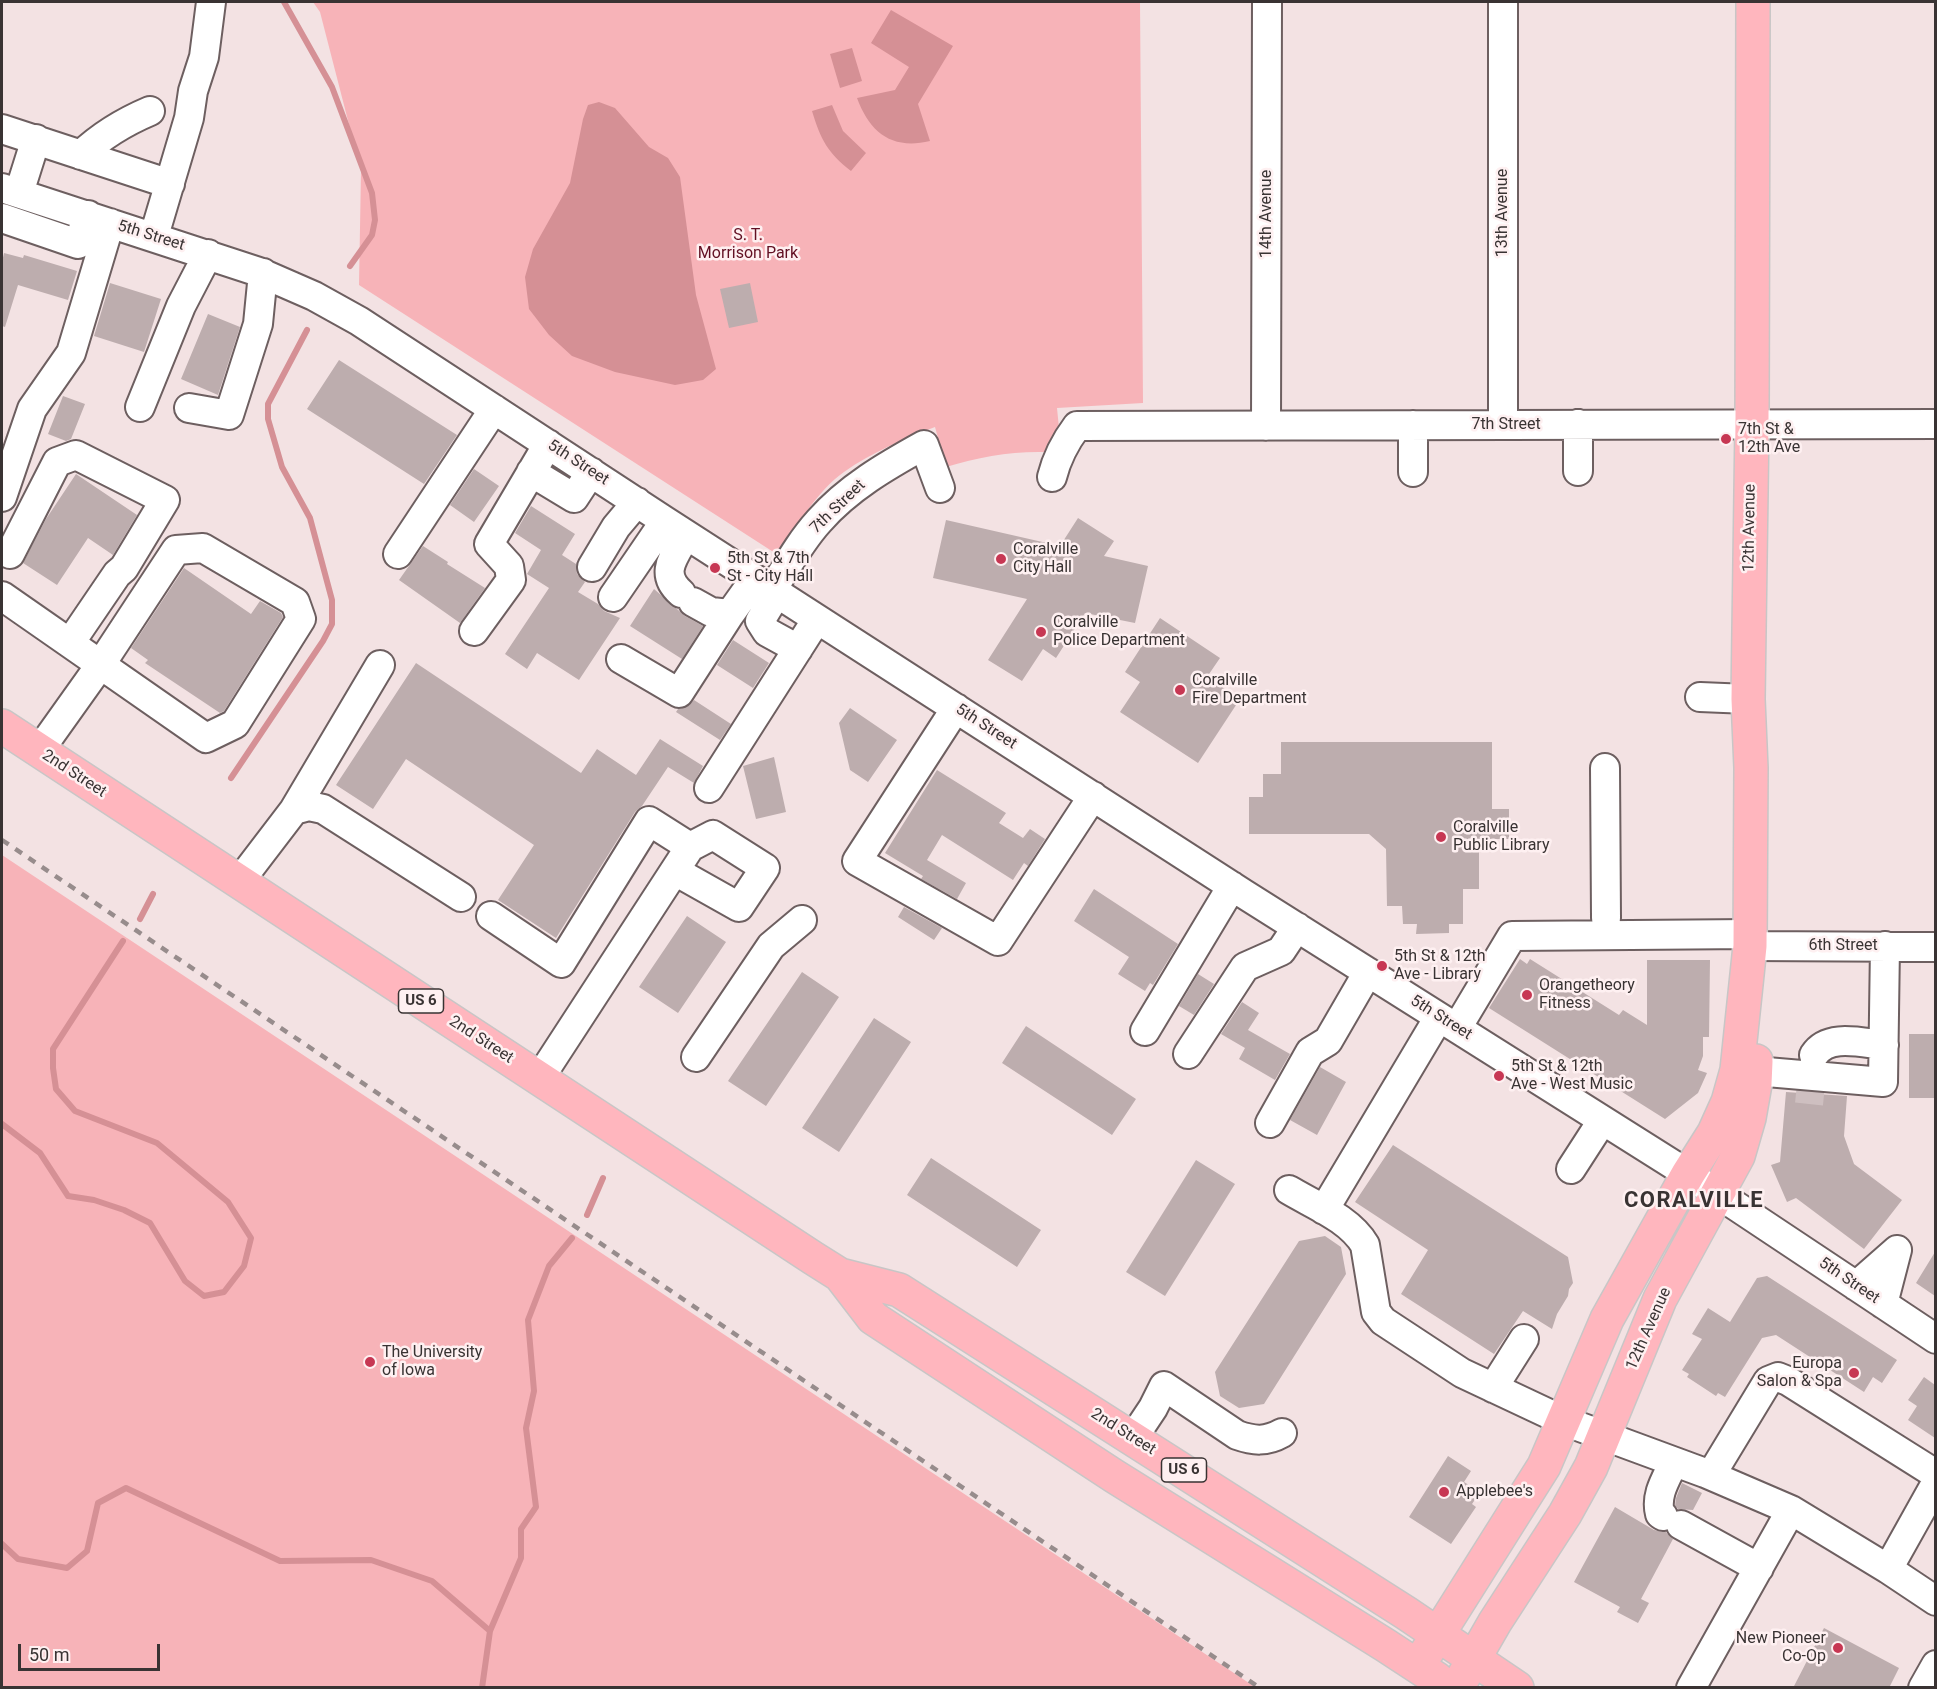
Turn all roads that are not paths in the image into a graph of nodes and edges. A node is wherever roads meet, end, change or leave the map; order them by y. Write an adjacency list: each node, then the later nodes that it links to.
1 (211, 2): 9 (street)
2 (1267, 2): 24 (street, 14th Avenue)
3 (1503, 2): 23 (street, 13th Avenue)
4 (1753, 2): 19 (main road, 12th Avenue)
5 (150, 111): 8 (street)
6 (2, 130): 7 (street)
7 (36, 139): 8 (street); 10 (street)
8 (81, 155): 9 (street)
9 (170, 184): 13 (street)
10 (10, 190): 12 (street, 5th Street)
11 (2, 218): 12 (street)
12 (99, 219): 13 (street, 5th Street); 32 (street)
13 (154, 236): 14 (street, 5th Street)
14 (208, 254): 15 (street, 5th Street); 16 (street)
15 (263, 273): 17 (street); 18 (street, 5th Street)
16 (141, 407)
17 (189, 408)
18 (494, 409): 25 (street, 5th Street); 36 (street)
19 (1752, 423): 20 (street, 7th Street); 21 (street, 7th Street); 50 (main road, 12th Avenue)
20 (1578, 424): 23 (street, 7th Street); 26 (street)
21 (1935, 424)
22 (1413, 425): 23 (street, 7th Street); 24 (street, 7th Street); 29 (street)
23 (1503, 425)
24 (1266, 426): 30 (street, 7th Street)
25 (548, 444): 27 (street); 28 (street, 5th Street)
26 (1578, 471)
27 (531, 472): 28 (street); 43 (street)
28 (591, 472): 33 (street, 5th Street)
29 (1413, 472)
30 (1052, 477)
31 (940, 488): 38 (street, 7th Street)
32 (2, 497)
33 (637, 502): 34 (street, 5th Street); 37 (street)
34 (676, 528): 38 (street, 5th Street); 40 (street); 41 (street)
35 (10, 554): 44 (street)
36 (398, 554)
37 (592, 567)
38 (768, 587): 41 (street); 42 (street, 5th Street); 45 (street)
39 (2, 596): 44 (street)
40 (613, 597)
41 (730, 614): 46 (street)
42 (817, 619): 45 (street); 51 (street, 5th Street)
43 (474, 631)
44 (70, 643): 47 (street)
45 (798, 649): 55 (street)
46 (621, 659)
47 (101, 664): 47 (street); 53 (street)
48 (381, 665): 57 (street)
49 (1700, 697): 50 (street)
50 (1748, 699): 67 (main road, 12th Avenue)
51 (956, 708): 56 (street, 5th Street); 56 (street)
52 (2, 726): 53 (main road, 2nd Street / US 6)
53 (39, 751): 60 (main road, 2nd Street / US 6)
54 (1605, 768): 64 (street)
55 (709, 788)
56 (1093, 796): 61 (street, 5th Street)
57 (294, 810): 60 (street); 62 (street)
58 (690, 847): 59 (street); 59 (street); 70 (street)
59 (675, 871): 72 (street)
60 (238, 882): 80 (main road, 2nd Street / US 6)
61 (1233, 886): 66 (street, 5th Street); 74 (street)
62 (461, 897)
63 (490, 916): 70 (street)
64 (1606, 918)
65 (802, 920): 78 (street)
66 (1297, 927): 71 (street, 5th Street); 76 (street)
67 (1750, 940): 68 (street, 6th Street); 73 (street, 6th Street); 79 (main road, 12th Avenue); 84 (main road, 12th Avenue)
68 (1885, 946): 69 (street, 6th Street); 75 (street)
69 (1935, 946)
70 (561, 963): 72 (street)
71 (1368, 972): 73 (street, 5th Street); 82 (street)
72 (593, 995): 80 (street)
73 (1448, 1023): 81 (street, 5th Street); 87 (street)
74 (1145, 1031)
75 (1884, 1045): 77 (street); 79 (street)
76 (1188, 1054)
77 (1814, 1055)
78 (696, 1056)
79 (1755, 1071): 86 (main road, 12th Avenue)
80 (539, 1078): 88 (main road, 2nd Street / US 6)
81 (1602, 1121): 83 (street); 84 (street, 5th Street)
82 (1270, 1123)
83 (1571, 1169)
84 (1688, 1174): 86 (street, 5th Street); 94 (main road, 12th Avenue)
85 (1289, 1190): 87 (street)
86 (1718, 1194): 89 (street, 5th Street); 96 (main road, 12th Avenue)
87 (1324, 1210): 93 (street)
88 (840, 1275): 97 (main road, 2nd Street / US 6); 108 (main road, 2nd Street / US 6)
89 (1856, 1286): 90 (street, 5th Street); 90 (street)
90 (1883, 1304): 92 (street, 5th Street)
91 (1524, 1339): 93 (street)
92 (1935, 1339)
93 (1493, 1388): 94 (street)
94 (1564, 1421): 96 (street); 106 (main road, 12th Avenue)
95 (1282, 1433): 97 (street)
96 (1603, 1437): 98 (street); 107 (main road, 12th Avenue)
97 (1133, 1438): 106 (main road, 2nd Street / US 6)
98 (1674, 1462): 99 (street); 103 (street)
99 (1711, 1475): 100 (street); 102 (street)
100 (1935, 1477)
101 (1935, 1484): 104 (street)
102 (1791, 1510): 103 (street); 104 (street)
103 (1759, 1568): 112 (street)
104 (1888, 1569): 105 (street)
105 (1935, 1601)
106 (1438, 1636): 107 (main road, 2nd Street / US 6); 108 (main road, 12th Avenue)
107 (1474, 1659): 110 (main road, 12th Avenue); 111 (main road, 2nd Street / US 6)
108 (1418, 1666): 109 (main road, 2nd Street / US 6)
109 (1450, 1688)
110 (1457, 1688)
111 (1517, 1688)
112 (1691, 1688)

